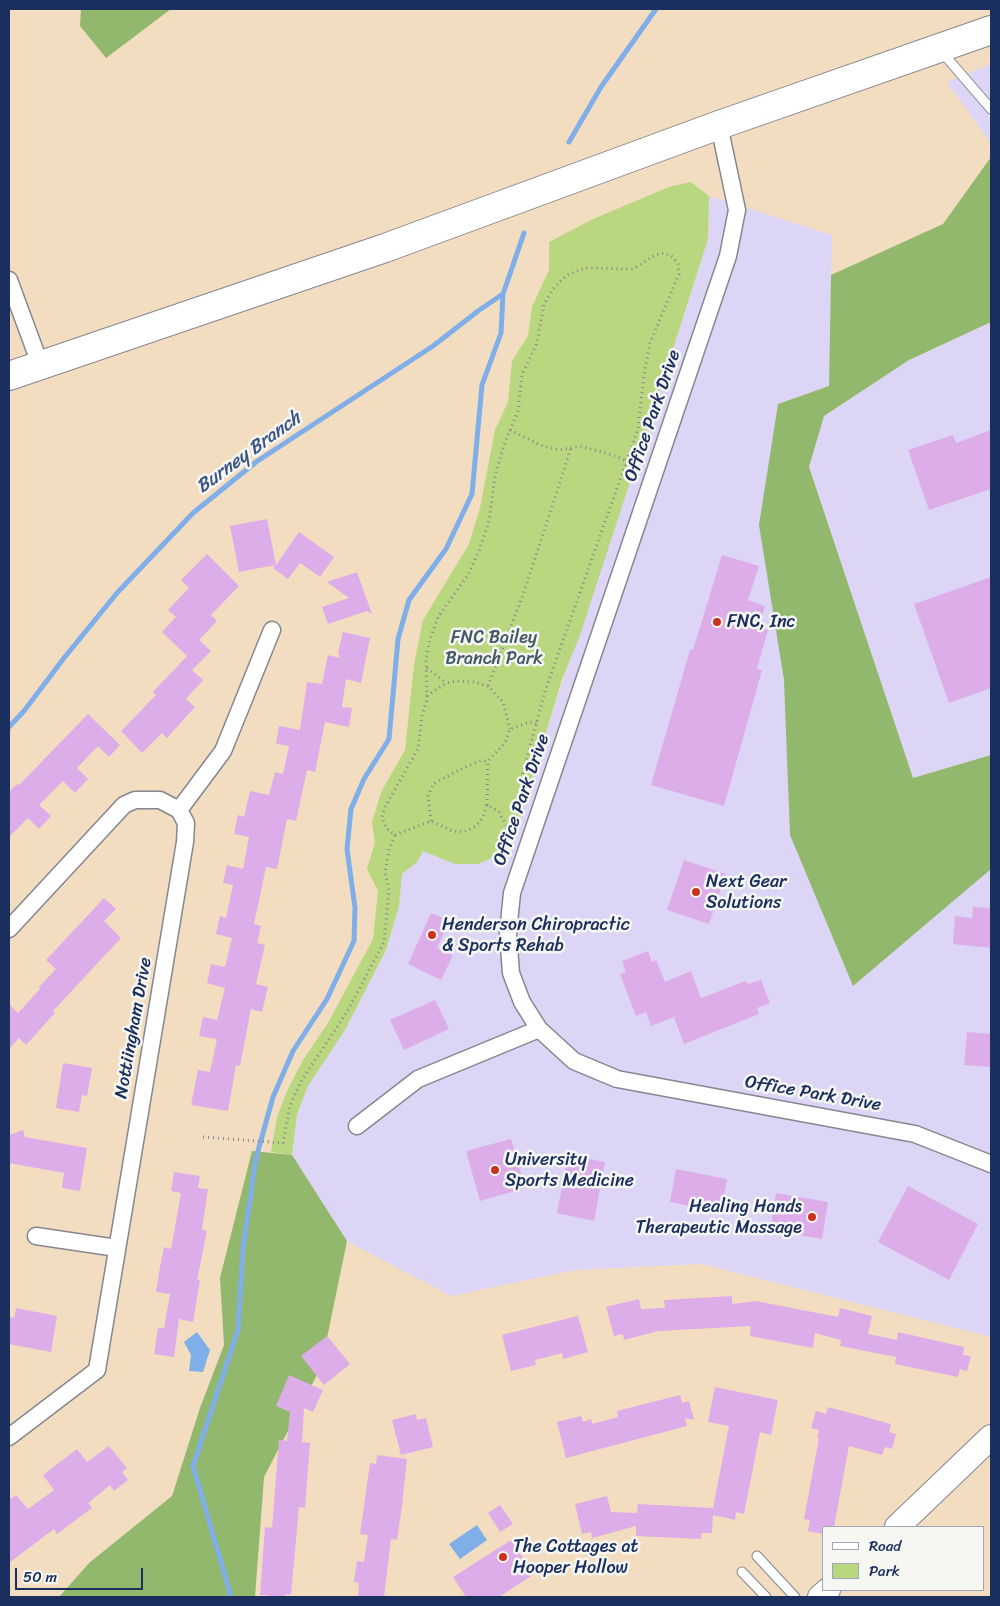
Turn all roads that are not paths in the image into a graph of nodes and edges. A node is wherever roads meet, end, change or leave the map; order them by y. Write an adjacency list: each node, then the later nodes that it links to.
1 (991, 30): 2 (highway)
2 (939, 49): 3 (lane); 4 (highway)
3 (991, 109)
4 (719, 125): 6 (highway); 11 (street, Office Park Drive)
5 (9, 280): 6 (street)
6 (40, 364): 7 (highway)
7 (9, 376)
8 (272, 630): 9 (street)
9 (179, 810): 10 (street); 15 (street, Nottiingham Drive)
10 (9, 930)
11 (539, 1030): 12 (street); 13 (street, Office Park Drive)
12 (357, 1126)
13 (991, 1164)
14 (36, 1236): 15 (street)
15 (117, 1248): 16 (street, Nottiingham Drive)
16 (9, 1437)
17 (991, 1437): 18 (street)
18 (898, 1526)
19 (757, 1556): 22 (lane)
20 (742, 1572): 21 (lane)
21 (766, 1597)
22 (795, 1597)

